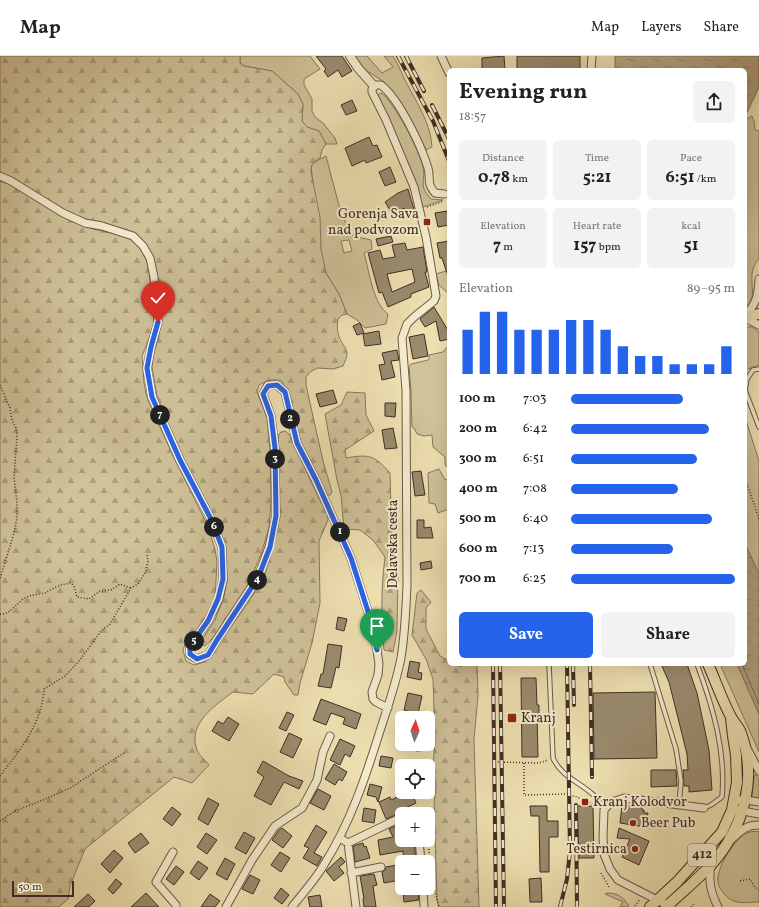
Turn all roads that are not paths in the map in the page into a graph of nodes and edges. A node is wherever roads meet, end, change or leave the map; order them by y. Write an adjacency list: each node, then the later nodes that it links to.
1 (350, 56): 6 (street)
2 (441, 56): 5 (street)
3 (592, 56): 4 (street)
4 (591, 68)
5 (447, 69)
6 (374, 86): 8 (street); 23 (street, Delavska cesta)
7 (0, 176): 23 (street)
8 (445, 197)
9 (759, 279): 11 (street)
10 (759, 314): 12 (main road)
11 (747, 315)
12 (747, 317)
13 (747, 318): 14 (street)
14 (759, 325)
15 (759, 369): 16 (lane)
16 (747, 379)
17 (747, 395): 18 (lane)
18 (759, 427)
19 (549, 666): 33 (lane)
20 (651, 666): 30 (lane)
21 (698, 666): 32 (lane)
22 (709, 666): 24 (main road, 412)
23 (388, 708): 38 (street, Delavska cesta)
24 (731, 718): 26 (main road, 412); 31 (main road, 412)
25 (330, 736): 48 (street)
26 (744, 743): 27 (street); 28 (main road, 412)
27 (759, 771)
28 (746, 800): 29 (street); 31 (street); 34 (main road, 412)
29 (759, 802)
30 (679, 805): 32 (street); 33 (street)
31 (733, 805): 34 (street); 46 (main road, 412)
32 (704, 808)
33 (601, 809): 46 (street)
34 (743, 810): 35 (street); 40 (main road, 412)
35 (759, 814)
36 (395, 820): 39 (street)
37 (759, 825): 40 (street)
38 (340, 838): 39 (street); 49 (street, Delavska cesta)
39 (348, 843): 44 (street)
40 (728, 843): 42 (main road, 412)
41 (173, 852): 47 (street)
42 (711, 865): 52 (main road, 412); 53 (street)
43 (381, 867): 44 (street)
44 (351, 873): 50 (street)
45 (423, 895): 51 (street)
46 (654, 903): 52 (street)
47 (176, 906)
48 (226, 907)
49 (292, 907)
50 (356, 907)
51 (424, 907)
52 (668, 907)
53 (718, 907)

